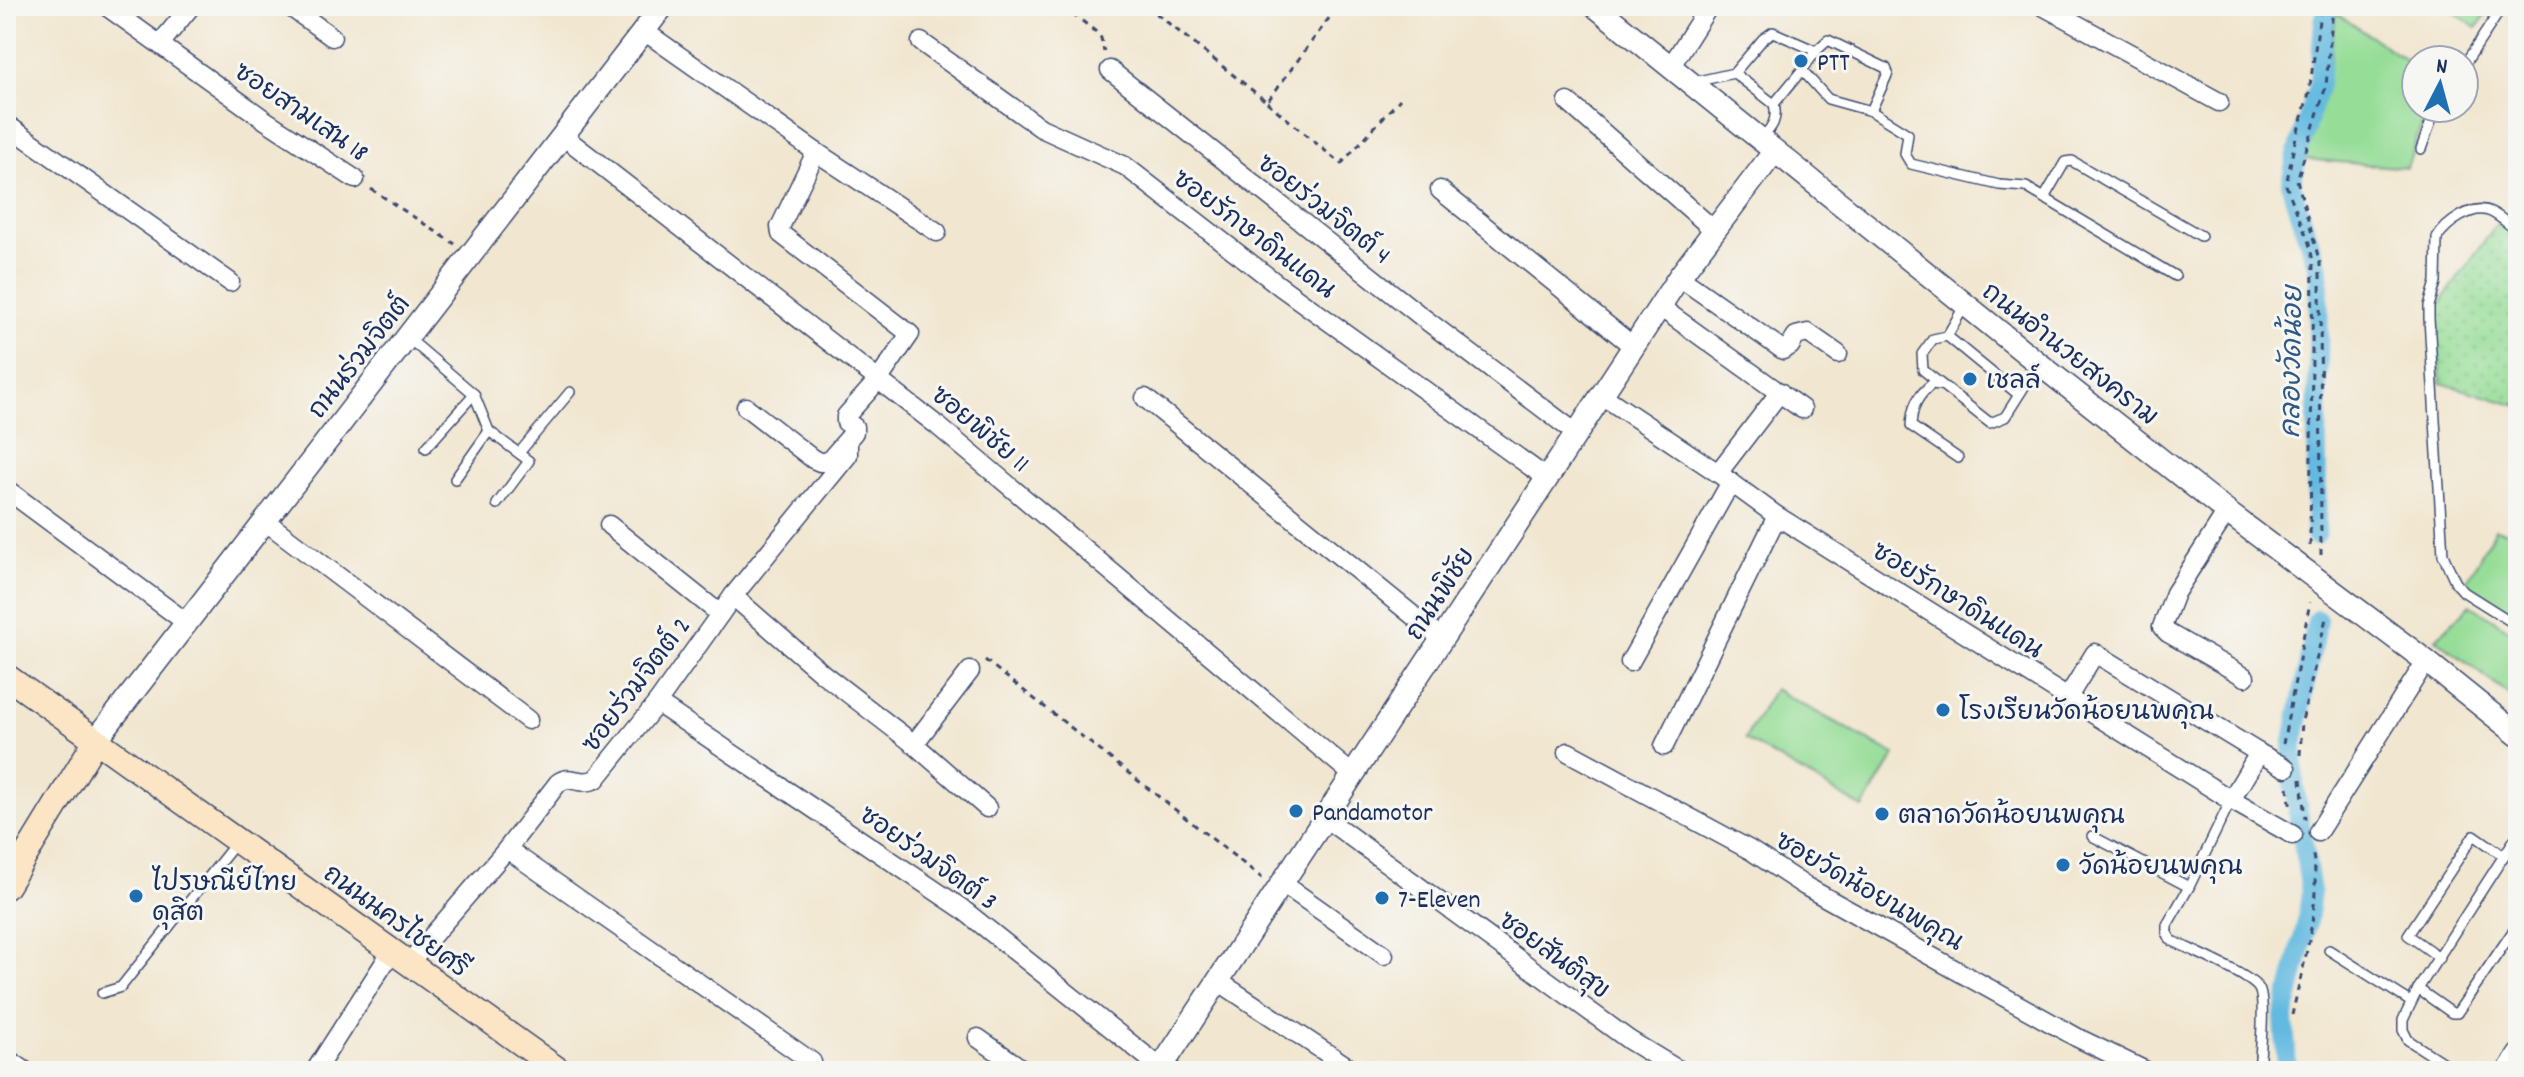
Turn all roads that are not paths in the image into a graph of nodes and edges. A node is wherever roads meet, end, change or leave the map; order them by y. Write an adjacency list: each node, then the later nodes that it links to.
1 (106, 6): 11 (street, ซอยสามเสน 18)
2 (191, 6): 11 (street)
3 (289, 6): 9 (street)
4 (1595, 6): 14 (street, ถนนอำนวยสงคราม)
5 (1709, 6): 14 (street)
6 (2503, 6): 12 (lane)
7 (2047, 7): 20 (street)
8 (651, 15): 25 (street, ถนนร่วมจิตต์); 28 (street)
9 (332, 37)
10 (921, 42): 64 (street, ซอยรักษาดินแดน)
11 (160, 44): 29 (street, ซอยสามเสน 18)
12 (2478, 44)
13 (1816, 51): 16 (lane); 17 (lane); 22 (lane)
14 (1671, 66): 18 (street, ถนนอำนวยสงคราม)
15 (1110, 70): 57 (street, ซอยร่วมจิตต์ 4)
16 (1802, 70): 21 (lane); 22 (lane)
17 (1734, 73): 18 (lane); 21 (lane)
18 (1691, 83): 26 (street, ถนนอำนวยสงคราม)
19 (1568, 102): 32 (street)
20 (2219, 102)
21 (1774, 104): 26 (lane)
22 (1871, 111): 31 (lane)
23 (6, 124): 38 (street)
24 (2430, 124): 27 (lane)
25 (563, 136): 42 (street, ถนนร่วมจิตต์); 46 (street, ซอยพิชัย 11)
26 (1767, 146): 32 (street, ถนนพิชัย); 39 (street, ถนนอำนวยสงคราม)
27 (2421, 149)
28 (816, 152): 34 (street); 46 (street)
29 (355, 179)
30 (1440, 190): 43 (street)
31 (2044, 198): 35 (lane); 36 (lane)
32 (1714, 230): 37 (street, ถนนพิชัย)
33 (2518, 231): 74 (lane)
34 (937, 232)
35 (2201, 236)
36 (2175, 276)
37 (1679, 277): 40 (street, ถนนพิชัย); 44 (street)
38 (230, 282)
39 (1965, 305): 41 (lane); 45 (street, ถนนอำนวยสงคราม)
40 (1660, 307): 43 (street, ถนนพิชัย); 49 (street)
41 (1947, 336): 47 (lane); 51 (lane)
42 (407, 337): 50 (lane); 69 (street, ถนนร่วมจิตต์)
43 (1634, 347): 52 (street, ถนนพิชัย)
44 (1838, 354)
45 (2038, 363): 51 (lane); 67 (street, ถนนอำนวยสงคราม)
46 (879, 379): 58 (street, ซอยร่วมจิตต์ 2); 91 (street, ซอยพิชัย 11)
47 (1940, 385): 51 (lane); 61 (lane)
48 (570, 392): 60 (lane)
49 (1780, 392): 55 (street); 62 (street)
50 (474, 394): 56 (lane); 59 (lane)
51 (2019, 395)
52 (1603, 396): 57 (street, ถนนพิชัย); 62 (street, ซอยรักษาดินแดน)
53 (1145, 398): 75 (street)
54 (746, 407): 58 (street)
55 (1802, 409)
56 (489, 431): 60 (lane); 63 (lane)
57 (1577, 434): 64 (street, ถนนพิชัย)
58 (848, 441): 71 (street, ซอยร่วมจิตต์ 2)
59 (426, 448)
60 (519, 453): 66 (lane)
61 (1958, 458)
62 (1725, 478): 68 (street, ซอยรักษาดินแดน); 77 (street)
63 (455, 479)
64 (1548, 479): 75 (street, ถนนพิชัย)
65 (6, 489): 73 (street)
66 (497, 504)
67 (2227, 512): 76 (street, ถนนอำนวยสงคราม); 80 (street)
68 (1777, 516): 81 (street, ซอยรักษาดินแดน); 87 (street)
69 (265, 521): 73 (street, ถนนร่วมจิตต์); 83 (street)
70 (609, 525): 72 (street)
71 (733, 596): 72 (street, ซอยร่วมจิตต์ 2); 86 (street)
72 (720, 614): 82 (street, ซอยร่วมจิตต์ 2)
73 (187, 623): 85 (street, ถนนร่วมจิตต์)
74 (2518, 626)
75 (1442, 639): 91 (street, ถนนพิชัย)
76 (2426, 661): 84 (street, ถนนอำนวยสงคราม); 95 (street)
77 (1630, 662)
78 (975, 663): 86 (street)
79 (6, 676): 85 (main road, ถนนนครไชยศรี)
80 (2245, 677)
81 (2068, 697): 89 (street); 92 (street, ซอยรักษาดินแดน)
82 (657, 703): 100 (street, ซอยร่วมจิตต์ 2); 118 (street, ซอยร่วมจิตต์ 3)
83 (528, 720)
84 (2518, 735)
85 (96, 740): 99 (main road, ถนนนครไชยศรี); 103 (main road)
86 (914, 744): 93 (street)
87 (1664, 746)
88 (1568, 752): 125 (street, ซอยวัดน้อยนพคุณ)
89 (2259, 753): 90 (street); 92 (street)
90 (2286, 768)
91 (1353, 775): 94 (street, ถนนพิชัย)
92 (2231, 800): 97 (street, ซอยรักษาดินแดน); 104 (lane)
93 (987, 808)
94 (1325, 818): 102 (street, ถนนพิชัย); 124 (street, ซอยสันติสุข)
95 (2318, 832)
96 (2518, 834): 101 (lane)
97 (2293, 835)
98 (2092, 836): 104 (lane)
99 (238, 841): 108 (main road, ถนนนครไชยศรี); 112 (lane)
100 (507, 849): 108 (street, ซอยร่วมจิตต์ 2); 117 (street)
101 (2504, 856): 109 (lane); 109 (lane)
102 (1280, 886): 107 (street); 110 (street, ถนนพิชัย)
103 (6, 887)
104 (2189, 887): 126 (lane)
105 (2518, 924): 111 (lane)
106 (2329, 950): 113 (lane)
107 (1384, 955)
108 (400, 957): 120 (street, ซอยร่วมจิตต์ 2); 121 (main road, ถนนนครไชยศรี)
109 (2440, 958): 111 (lane)
110 (1218, 981): 118 (street, ถนนพิชัย); 123 (street)
111 (2418, 989): 113 (lane)
112 (102, 993)
113 (2411, 1002): 127 (lane)
114 (978, 1038): 122 (street)
115 (2518, 1053): 128 (street)
116 (6, 1058): 119 (street)
117 (812, 1062)
118 (1160, 1070)
119 (25, 1071)
120 (315, 1071)
121 (560, 1071)
122 (1025, 1071)
123 (1354, 1071)
124 (1680, 1071)
125 (2146, 1071)
126 (2259, 1071)
127 (2456, 1071)
128 (2506, 1071)

